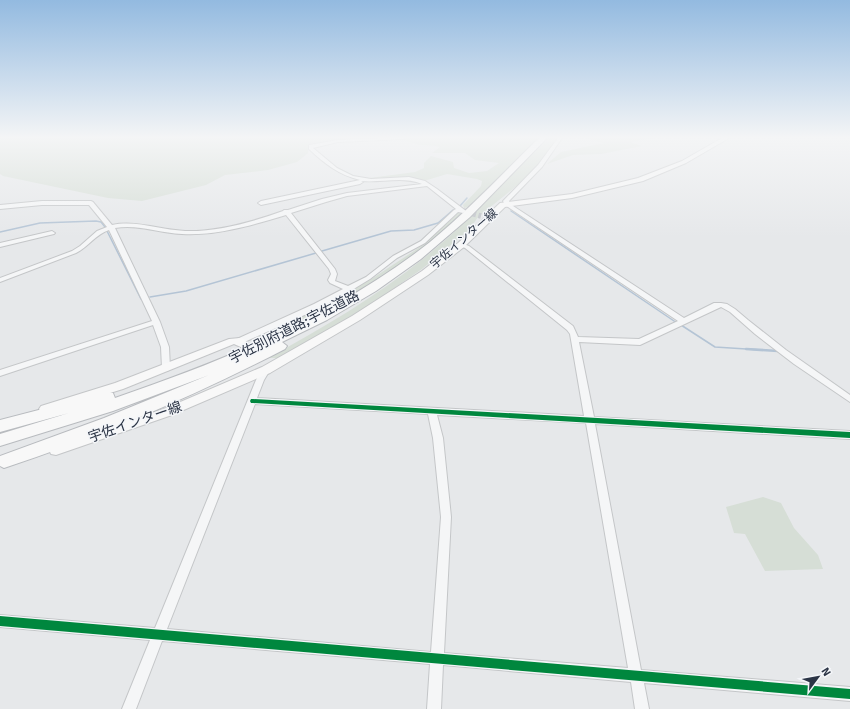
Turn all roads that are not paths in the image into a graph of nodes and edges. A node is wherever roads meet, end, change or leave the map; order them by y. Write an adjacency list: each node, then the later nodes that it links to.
1 (338, 171): 5 (street)
2 (510, 171): 13 (highway, 宇佐別府道路;宇佐道路)
3 (535, 171): 8 (street)
4 (660, 171): 8 (main road, 宇佐インター線)
5 (364, 181): 6 (street); 7 (street)
6 (426, 185): 10 (street); 17 (street)
7 (261, 203)
8 (508, 205): 15 (main road, 宇佐インター線); 18 (street)
9 (0, 207): 11 (street)
10 (286, 211): 11 (street); 17 (street)
11 (111, 228): 16 (street); 19 (street)
12 (52, 233): 14 (street)
13 (437, 241): 22 (highway, 宇佐別府道路;宇佐道路); 34 (highway)
14 (0, 245)
15 (461, 245): 20 (street); 23 (main road, 宇佐インター線)
16 (0, 280)
17 (350, 289): 21 (street)
18 (684, 321): 20 (street); 26 (street)
19 (156, 322): 24 (street); 25 (street)
20 (575, 339): 29 (street)
21 (242, 342): 24 (main road)
22 (261, 346): 31 (highway); 33 (highway, 宇佐別府道路;宇佐道路)
23 (263, 366): 27 (street); 34 (main road, 宇佐インター線)
24 (166, 368): 30 (main road)
25 (0, 373)
26 (850, 399)
27 (253, 401): 28 (street); 36 (street)
28 (432, 411): 29 (street); 37 (street)
29 (589, 420): 32 (street); 38 (street)
30 (0, 422)
31 (0, 426)
32 (850, 435)
33 (0, 440)
34 (2, 462)
35 (0, 621): 36 (street)
36 (159, 635): 37 (street); 40 (street)
37 (437, 658): 38 (street); 41 (street)
38 (636, 676): 39 (street); 42 (street)
39 (850, 694)
40 (129, 709)
41 (434, 709)
42 (642, 709)

